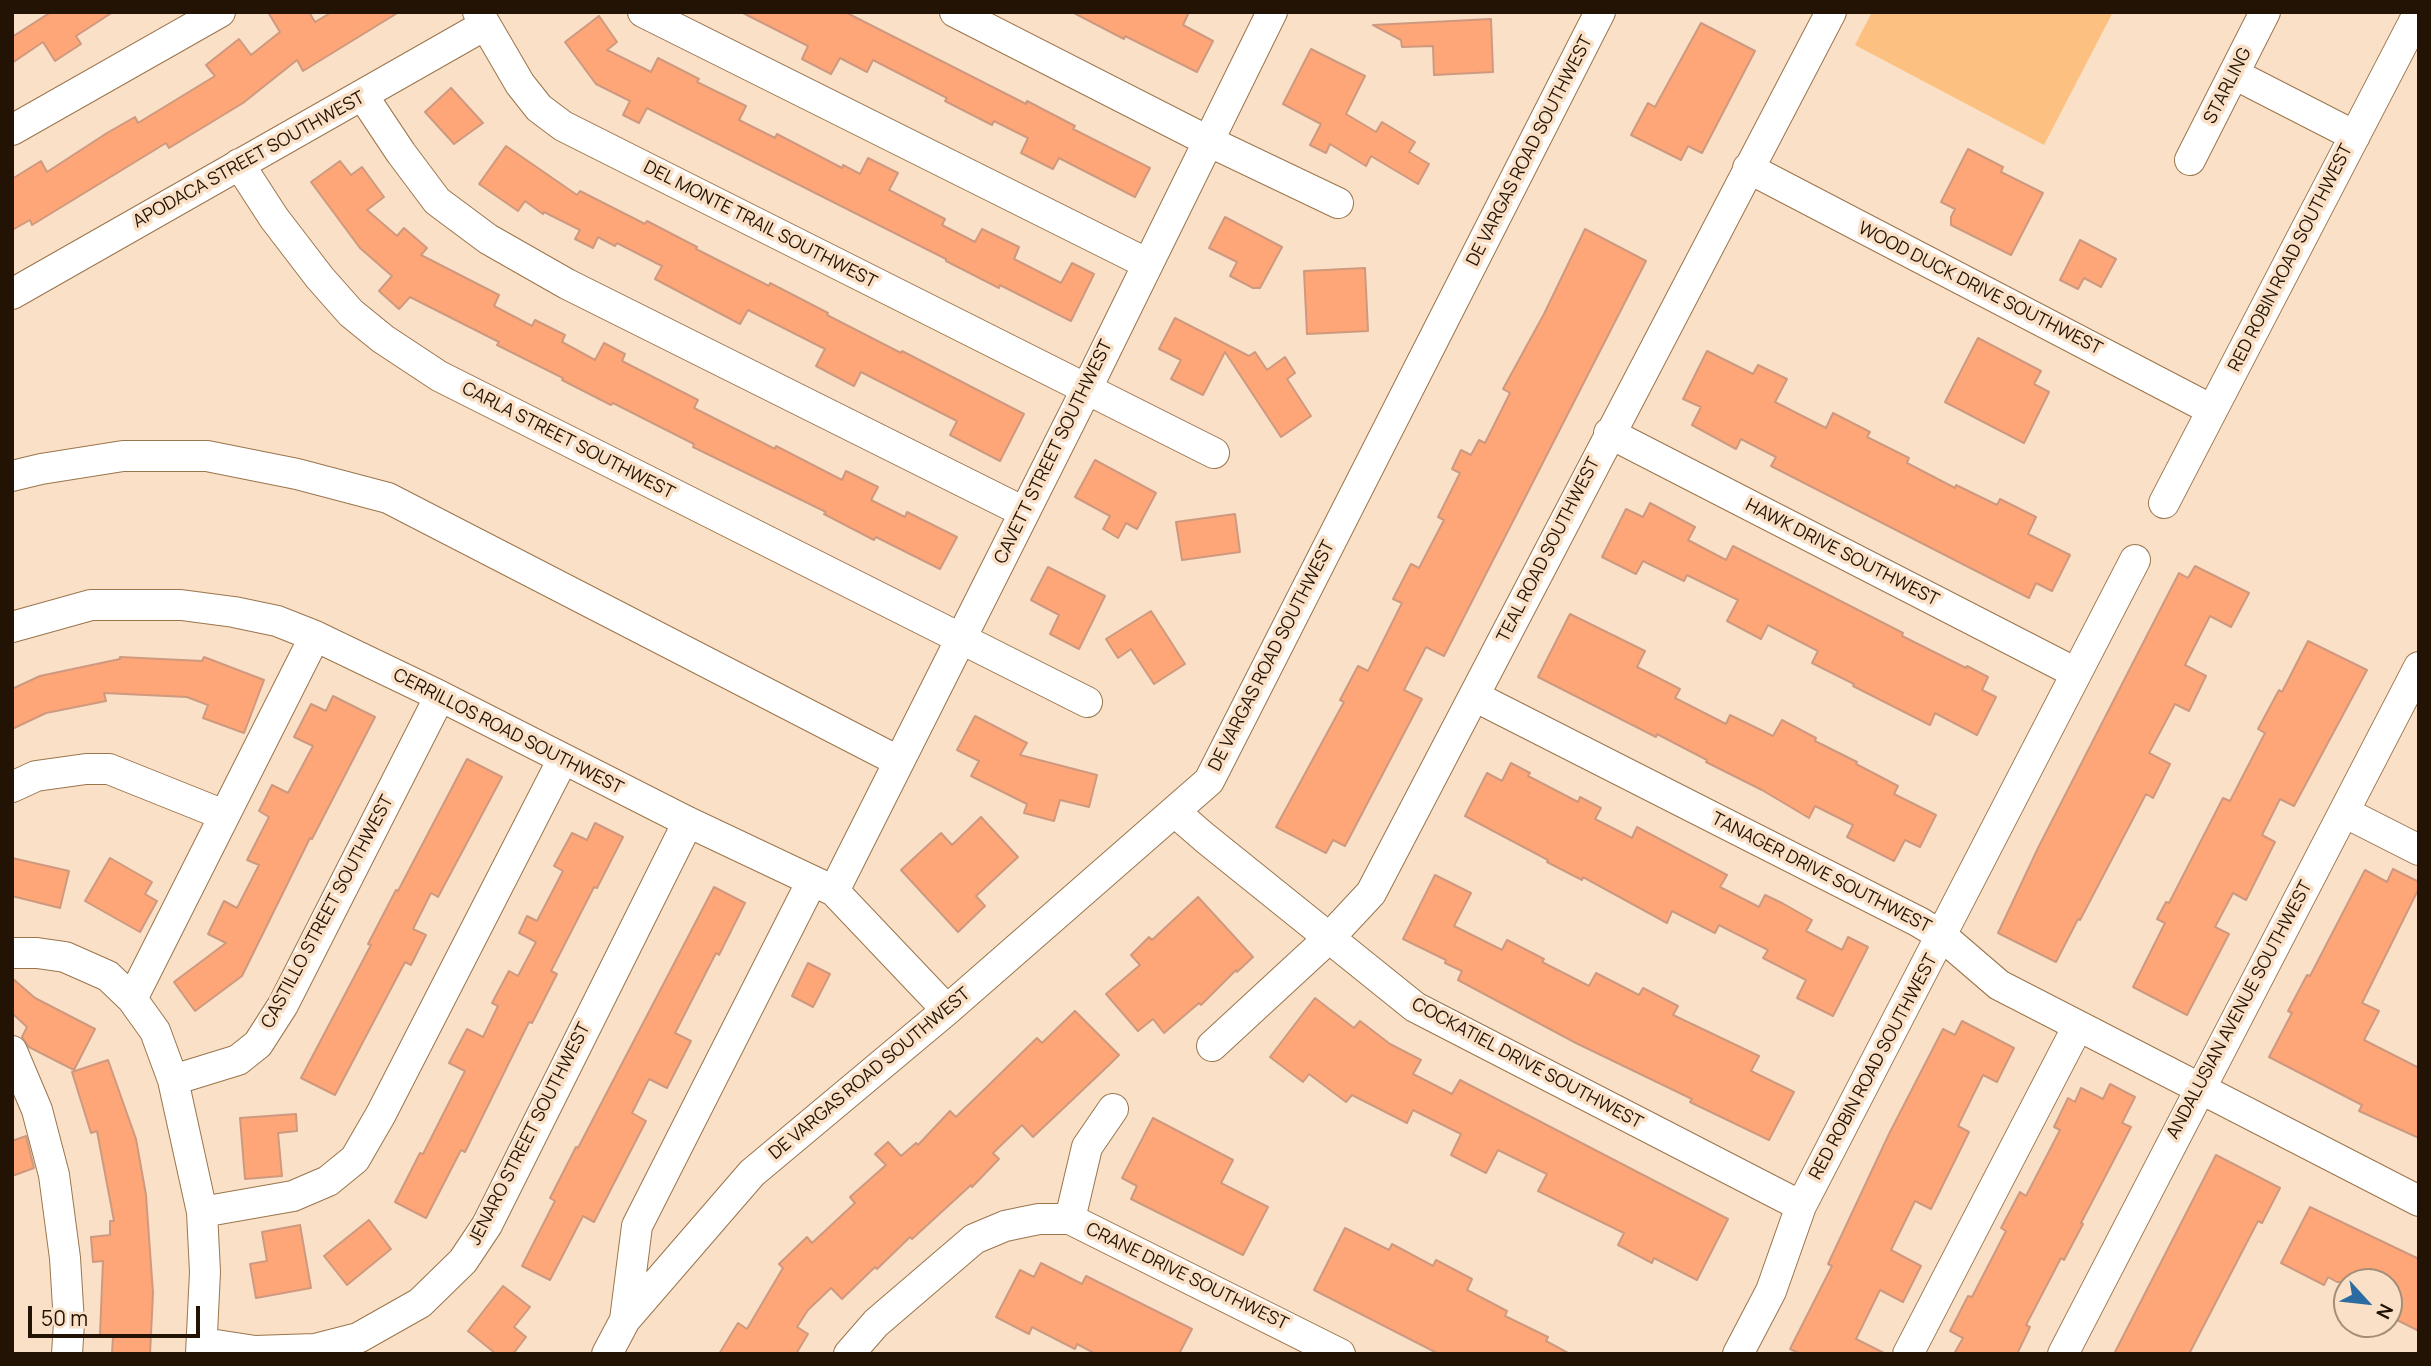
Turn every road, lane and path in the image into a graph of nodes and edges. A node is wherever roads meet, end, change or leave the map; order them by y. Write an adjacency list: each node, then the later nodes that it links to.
1 (220, 12): 12 (street)
2 (643, 12): 19 (street)
3 (955, 12): 14 (street)
4 (1600, 12): 40 (street, DE VARGAS ROAD SOUTHWEST)
5 (1831, 12): 17 (street, TEAL ROAD SOUTHWEST)
6 (2265, 12): 10 (street, STARLING)
7 (2419, 12): 13 (street, RED ROBIN ROAD SOUTHWEST)
8 (1268, 13): 14 (street, CAVETT STREET SOUTHWEST)
9 (482, 19): 11 (street, APODACA STREET SOUTHWEST); 21 (street, DEL MONTE TRAIL SOUTHWEST)
10 (2234, 74): 13 (street); 15 (street, STARLING)
11 (363, 96): 16 (street, APODACA STREET SOUTHWEST); 27 (street)
12 (12, 130)
13 (2355, 136): 22 (street, RED ROBIN ROAD SOUTHWEST)
14 (1208, 141): 18 (street); 19 (street, CAVETT STREET SOUTHWEST)
15 (2190, 160)
16 (239, 164): 20 (street, APODACA STREET SOUTHWEST); 31 (street, CARLA STREET SOUTHWEST)
17 (1748, 168): 22 (street, WOOD DUCK DRIVE SOUTHWEST); 23 (street, TEAL ROAD SOUTHWEST)
18 (1338, 203)
19 (1146, 263): 21 (street, CAVETT STREET SOUTHWEST)
20 (12, 293)
21 (1086, 390): 24 (street, DEL MONTE TRAIL SOUTHWEST); 27 (street, CAVETT STREET SOUTHWEST)
22 (2212, 410): 26 (street, RED ROBIN ROAD SOUTHWEST)
23 (1609, 433): 33 (street, HAWK DRIVE SOUTHWEST); 35 (street, TEAL ROAD SOUTHWEST)
24 (1214, 453)
25 (12, 476): 38 (street)
26 (2164, 503)
27 (1024, 512): 31 (street, CAVETT STREET SOUTHWEST)
28 (2135, 560): 33 (street, RED ROBIN ROAD SOUTHWEST)
29 (12, 627): 30 (street, CERRILLOS ROAD SOUTHWEST)
30 (315, 636): 34 (street, CERRILLOS ROAD SOUTHWEST); 42 (street)
31 (960, 638): 36 (street, CARLA STREET SOUTHWEST); 38 (street, CAVETT STREET SOUTHWEST)
32 (2419, 667): 41 (street, ANDALUSIAN AVENUE SOUTHWEST)
33 (2076, 673): 46 (street, RED ROBIN ROAD SOUTHWEST)
34 (440, 696): 37 (street, CERRILLOS ROAD SOUTHWEST); 54 (street, CASTILLO STREET SOUTHWEST)
35 (1474, 696): 46 (street, TANAGER DRIVE SOUTHWEST); 47 (street, TEAL ROAD SOUTHWEST)
36 (1087, 702)
37 (563, 760): 43 (street, CERRILLOS ROAD SOUTHWEST); 59 (street)
38 (898, 761): 45 (street, CAVETT STREET SOUTHWEST)
39 (12, 788): 42 (street)
40 (1175, 812): 47 (street, COCKATIEL DRIVE SOUTHWEST); 50 (street, DE VARGAS ROAD SOUTHWEST)
41 (2344, 812): 44 (street); 55 (street, ANDALUSIAN AVENUE SOUTHWEST)
42 (224, 815): 49 (street)
43 (688, 822): 45 (street, CERRILLOS ROAD SOUTHWEST); 62 (street, JENARO STREET SOUTHWEST)
44 (2419, 850)
45 (823, 886): 50 (street, CERRILLOS ROAD SOUTHWEST); 61 (street, CAVETT STREET SOUTHWEST)
46 (1942, 936): 51 (street, TANAGER DRIVE SOUTHWEST); 58 (street, RED ROBIN ROAD SOUTHWEST)
47 (1329, 938): 52 (street, TEAL ROAD SOUTHWEST); 58 (street, COCKATIEL DRIVE SOUTHWEST)
48 (12, 953): 49 (street)
49 (132, 999): 54 (street)
50 (947, 1010): 61 (street, DE VARGAS ROAD SOUTHWEST)
51 (2078, 1026): 55 (street, TANAGER DRIVE SOUTHWEST); 68 (street)
52 (1212, 1046)
53 (12, 1051): 63 (street)
54 (173, 1080): 59 (street)
55 (2199, 1088): 57 (street, TANAGER DRIVE SOUTHWEST); 69 (street, ANDALUSIAN AVENUE SOUTHWEST)
56 (1113, 1109): 60 (street)
57 (2419, 1201)
58 (1801, 1206): 67 (street, RED ROBIN ROAD SOUTHWEST)
59 (202, 1212): 62 (street)
60 (1070, 1219): 65 (street); 66 (street, CRANE DRIVE SOUTHWEST)
61 (625, 1320): 64 (street, DE VARGAS ROAD SOUTHWEST)
62 (202, 1349)
63 (66, 1354)
64 (607, 1354)
65 (849, 1354)
66 (1340, 1354)
67 (1738, 1354)
68 (1908, 1354)
69 (2063, 1354)

